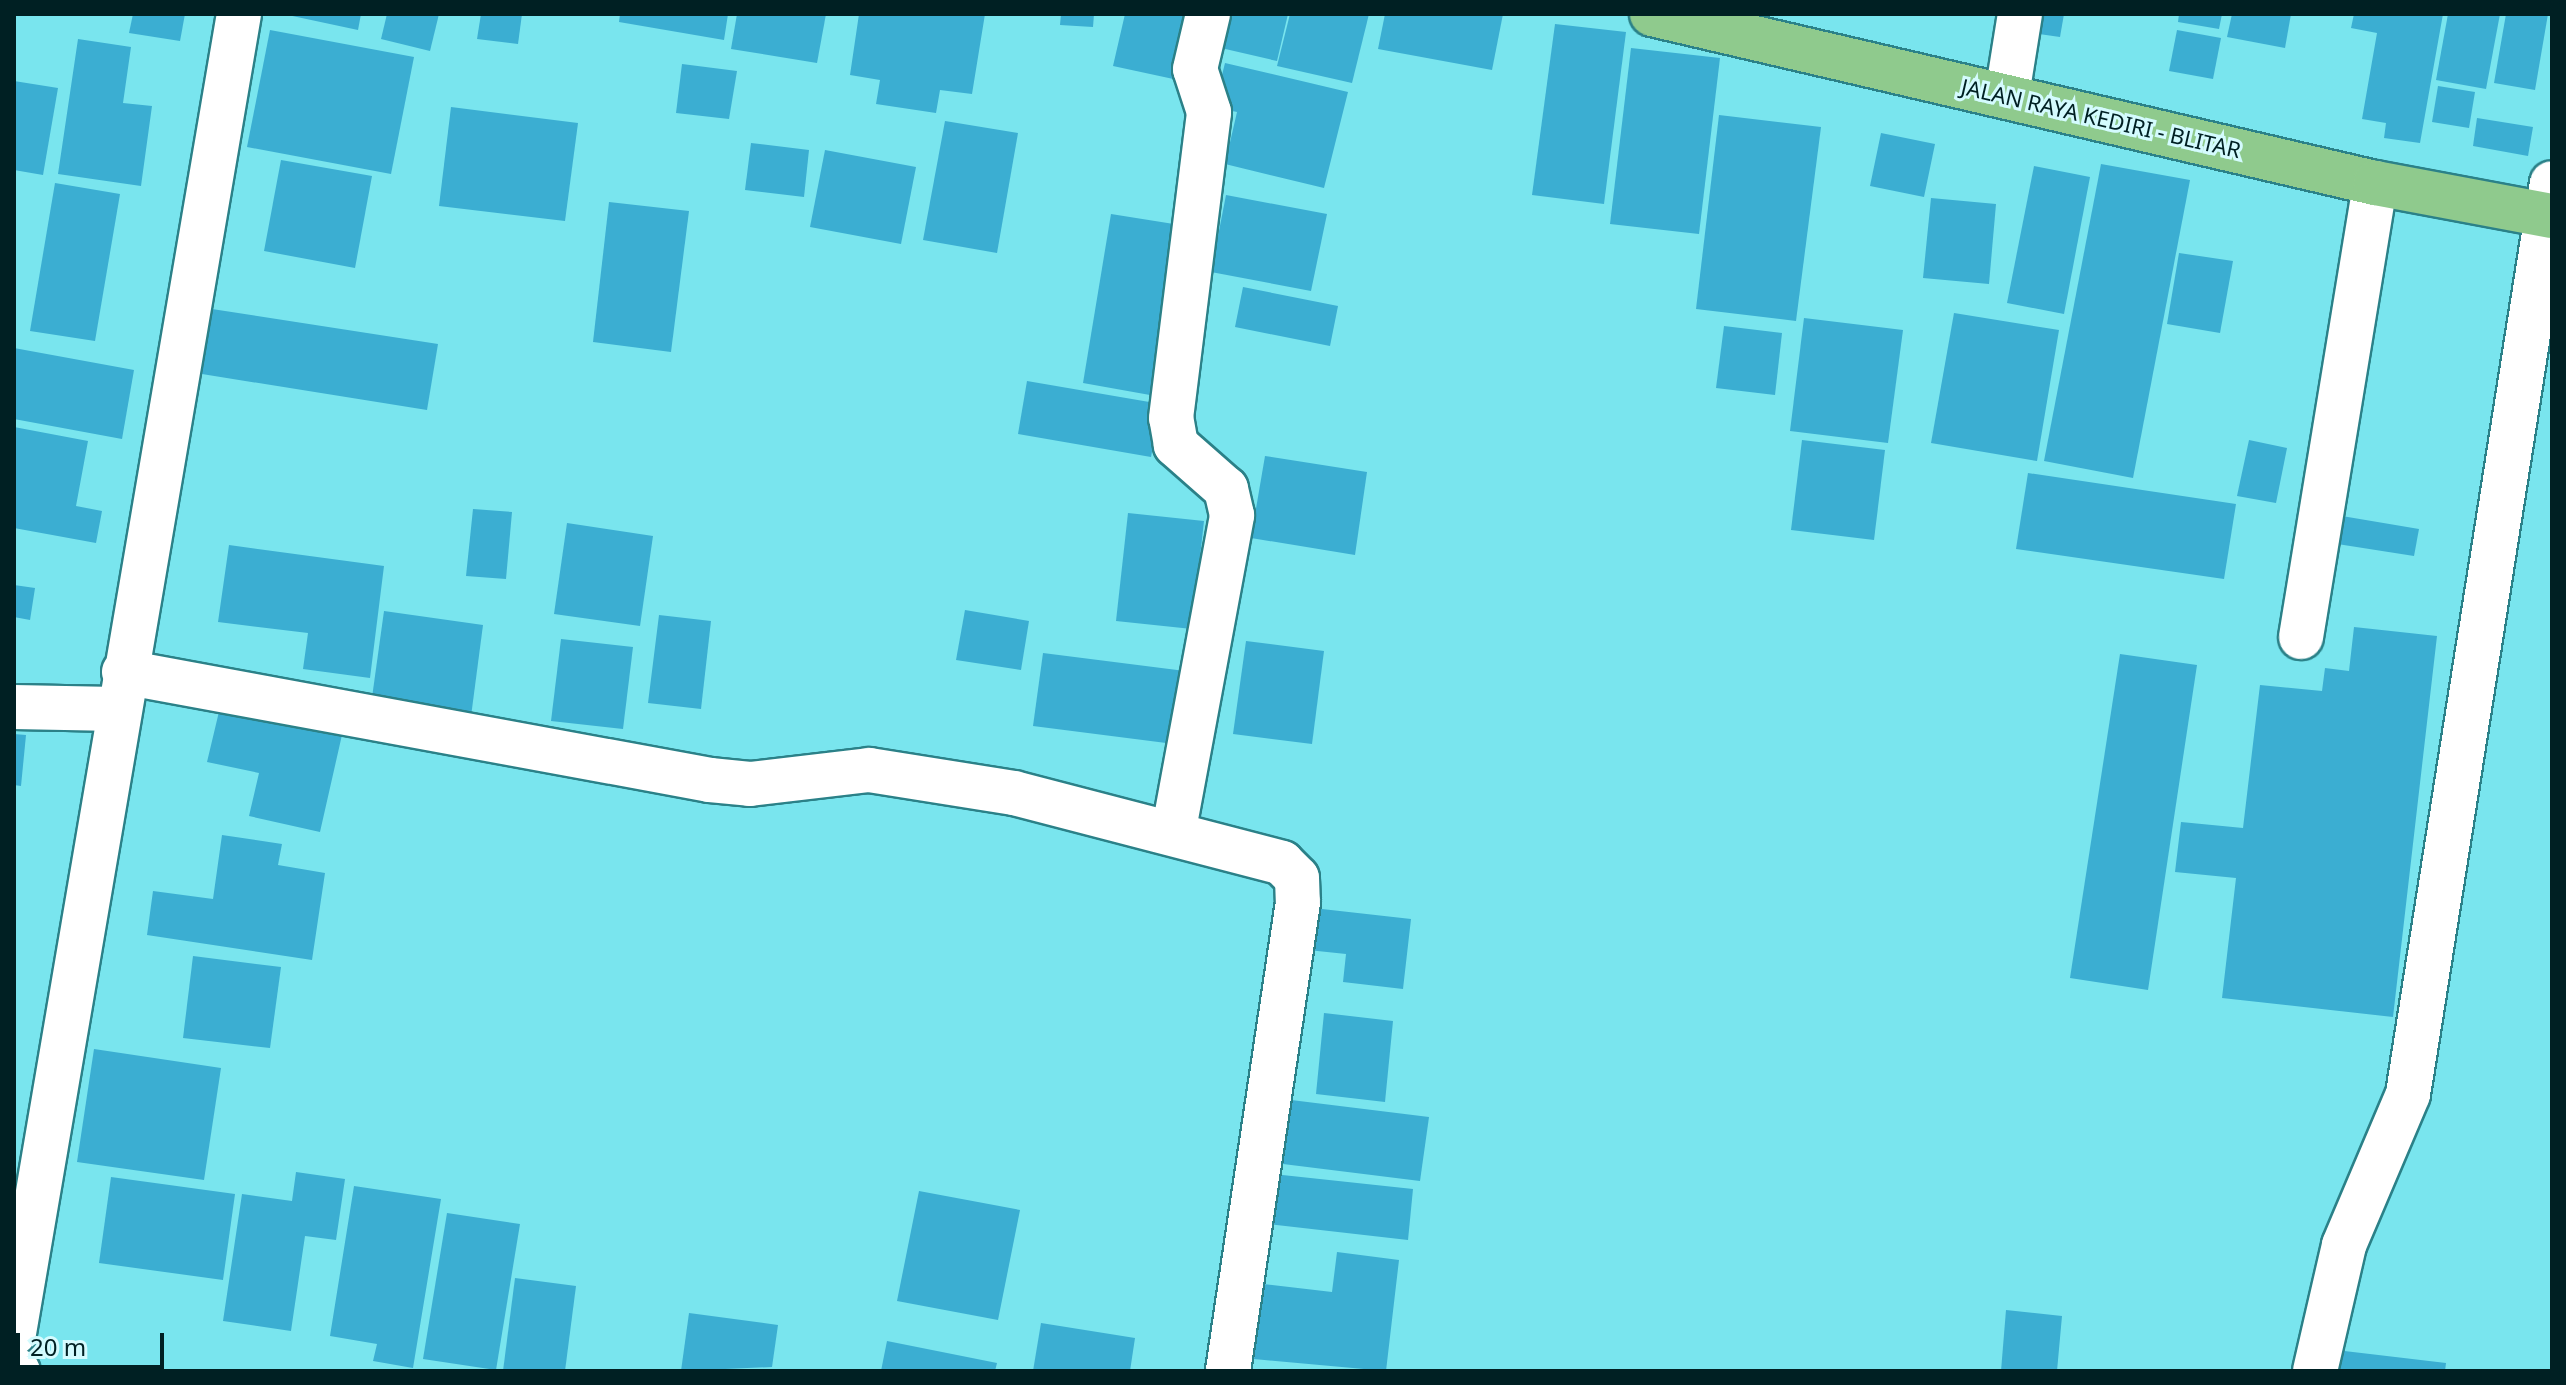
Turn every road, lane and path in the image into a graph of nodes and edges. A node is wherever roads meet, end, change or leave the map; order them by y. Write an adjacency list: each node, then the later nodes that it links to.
1 (239, 14): 9 (street)
2 (1208, 14): 11 (street)
3 (1652, 14): 5 (main road, JALAN RAYA KEDIRI - BLITAR)
4 (2020, 14): 5 (street)
5 (2007, 95): 6 (main road, JALAN RAYA KEDIRI - BLITAR)
6 (2375, 183): 7 (main road, JALAN RAYA KEDIRI - BLITAR); 8 (street)
7 (2550, 205): 14 (street)
8 (2301, 637)
9 (120, 690): 10 (street); 11 (street); 12 (street)
10 (14, 707)
11 (1174, 829): 13 (street)
12 (14, 1333)
13 (1228, 1371)
14 (2315, 1371)

